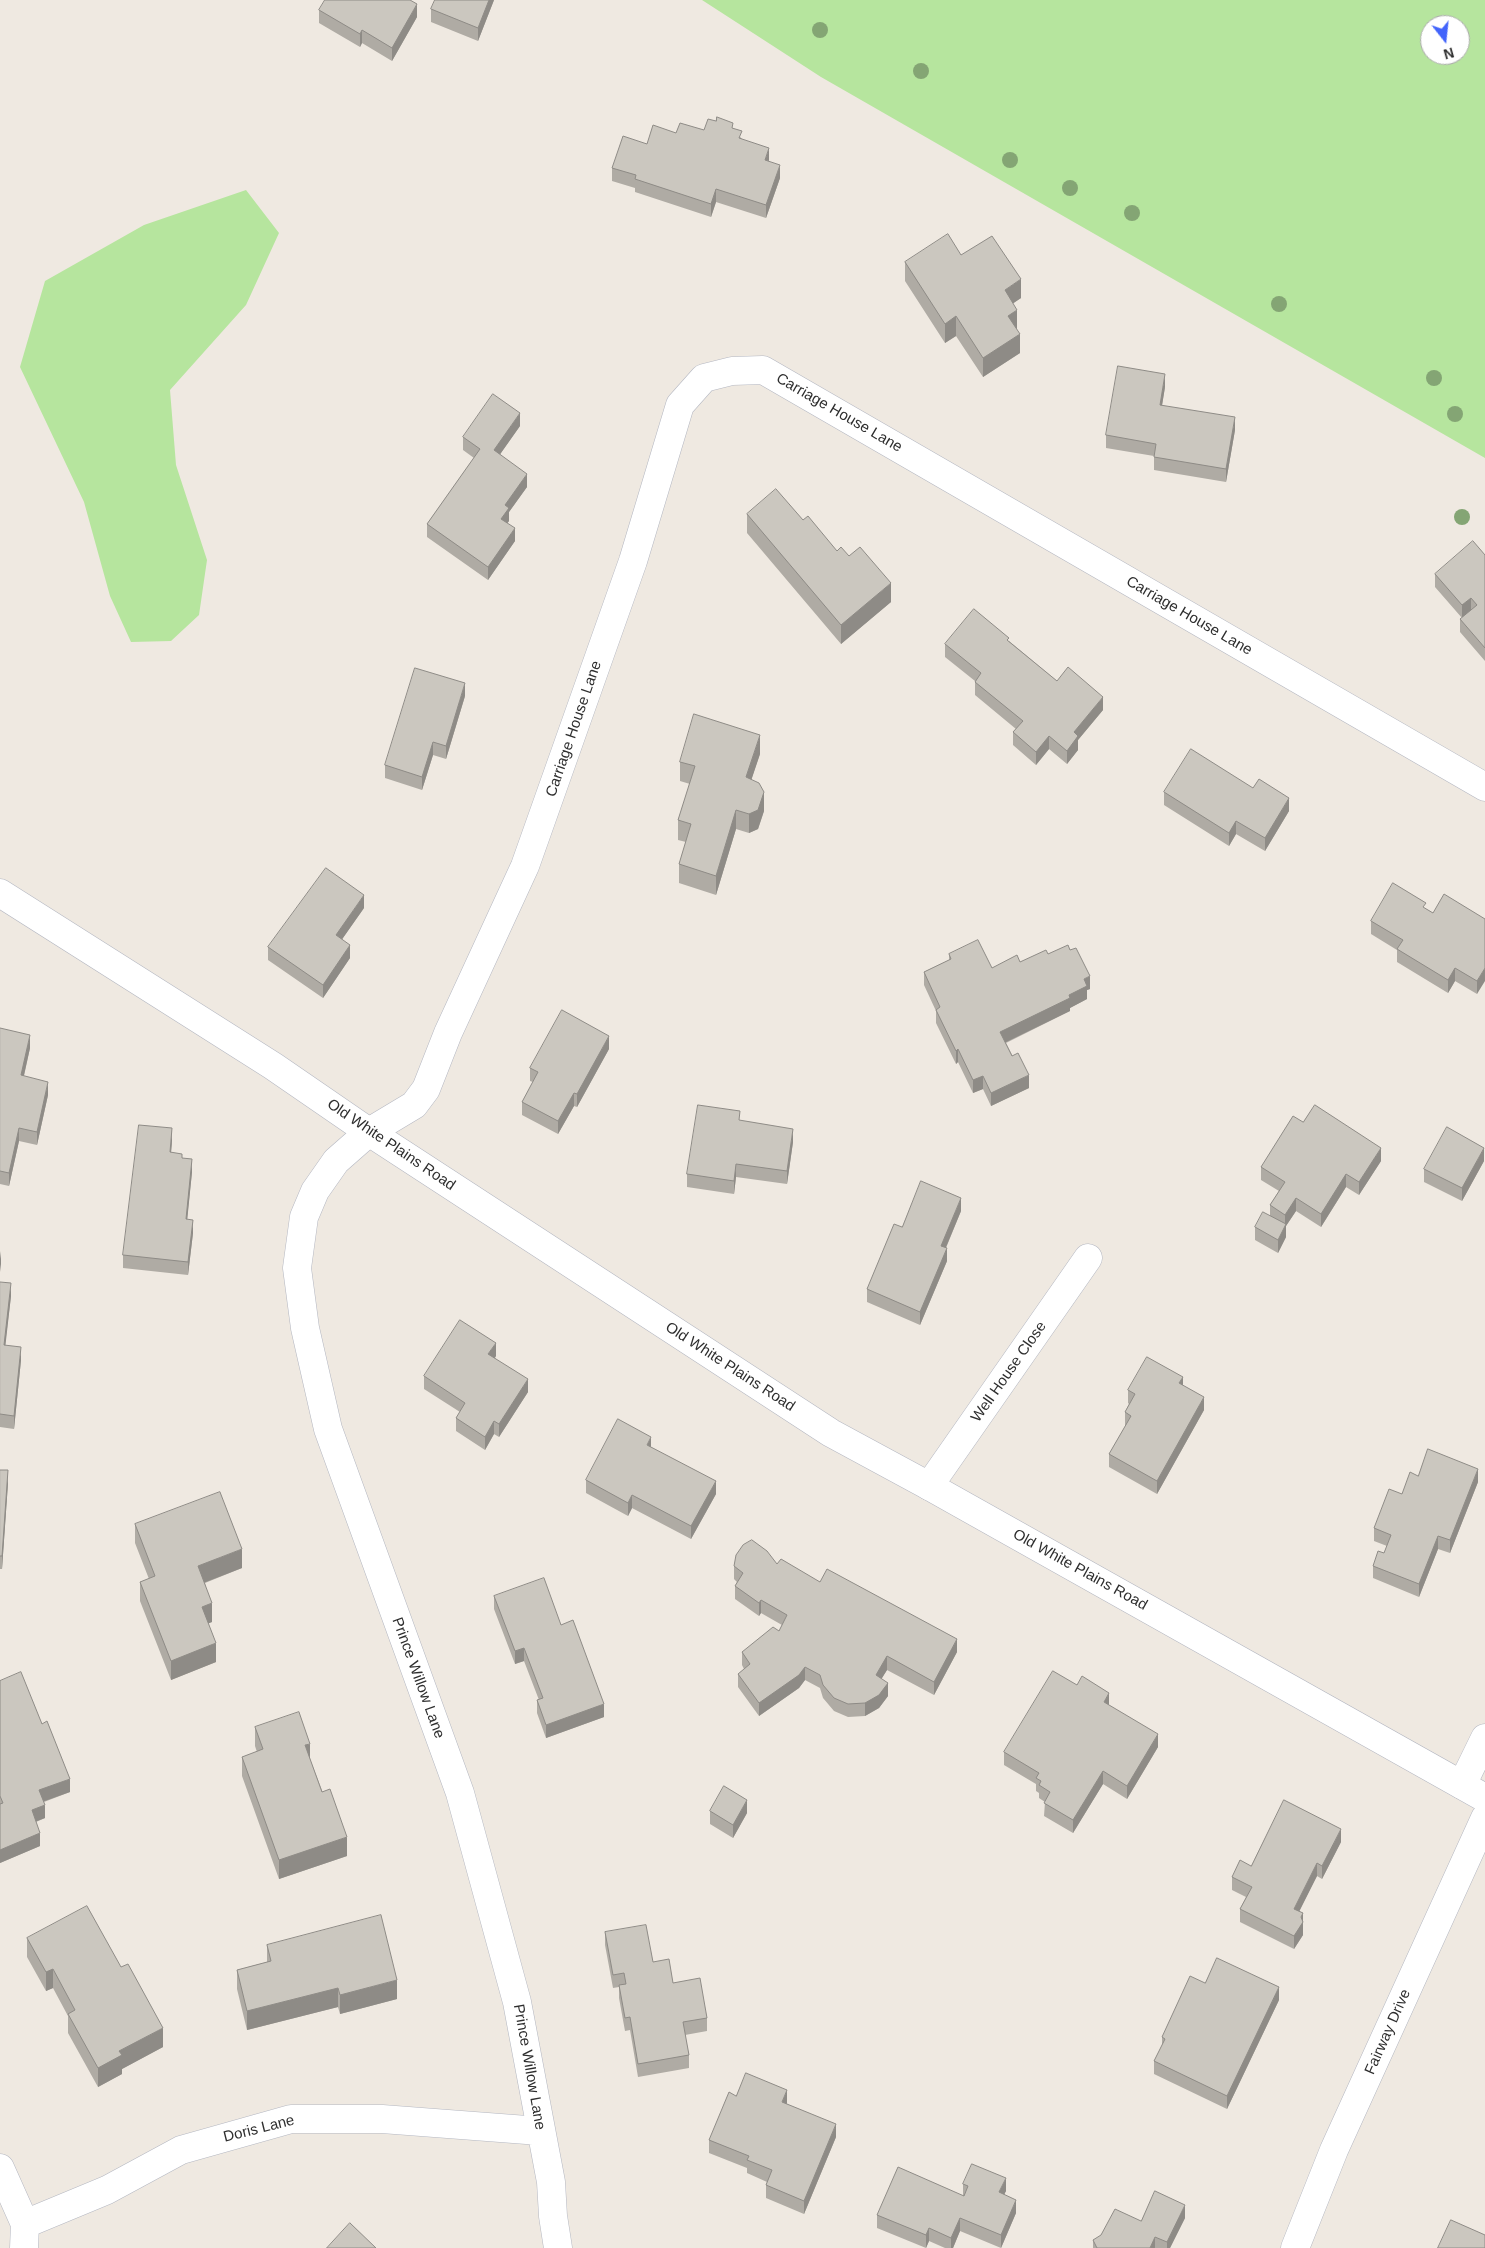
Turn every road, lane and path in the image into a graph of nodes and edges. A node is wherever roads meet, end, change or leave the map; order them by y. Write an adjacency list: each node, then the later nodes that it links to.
1 (1485, 787): 3 (street, Carriage House Lane)
2 (0, 893): 3 (street, Old White Plains Road)
3 (368, 1132): 5 (street, Old White Plains Road); 10 (street, Prince Willow Lane)
4 (1088, 1258): 5 (street, Well House Close)
5 (929, 1486): 7 (street, Old White Plains Road)
6 (1483, 1742): 7 (street)
7 (1462, 1785): 8 (street, Old White Plains Road)
8 (1485, 1798)
9 (1485, 1818): 14 (street, Fairway Drive)
10 (540, 2131): 12 (street, Doris Lane); 13 (street, Prince Willow Lane)
11 (0, 2168): 12 (street)
12 (25, 2236)
13 (558, 2248)
14 (1295, 2248)

